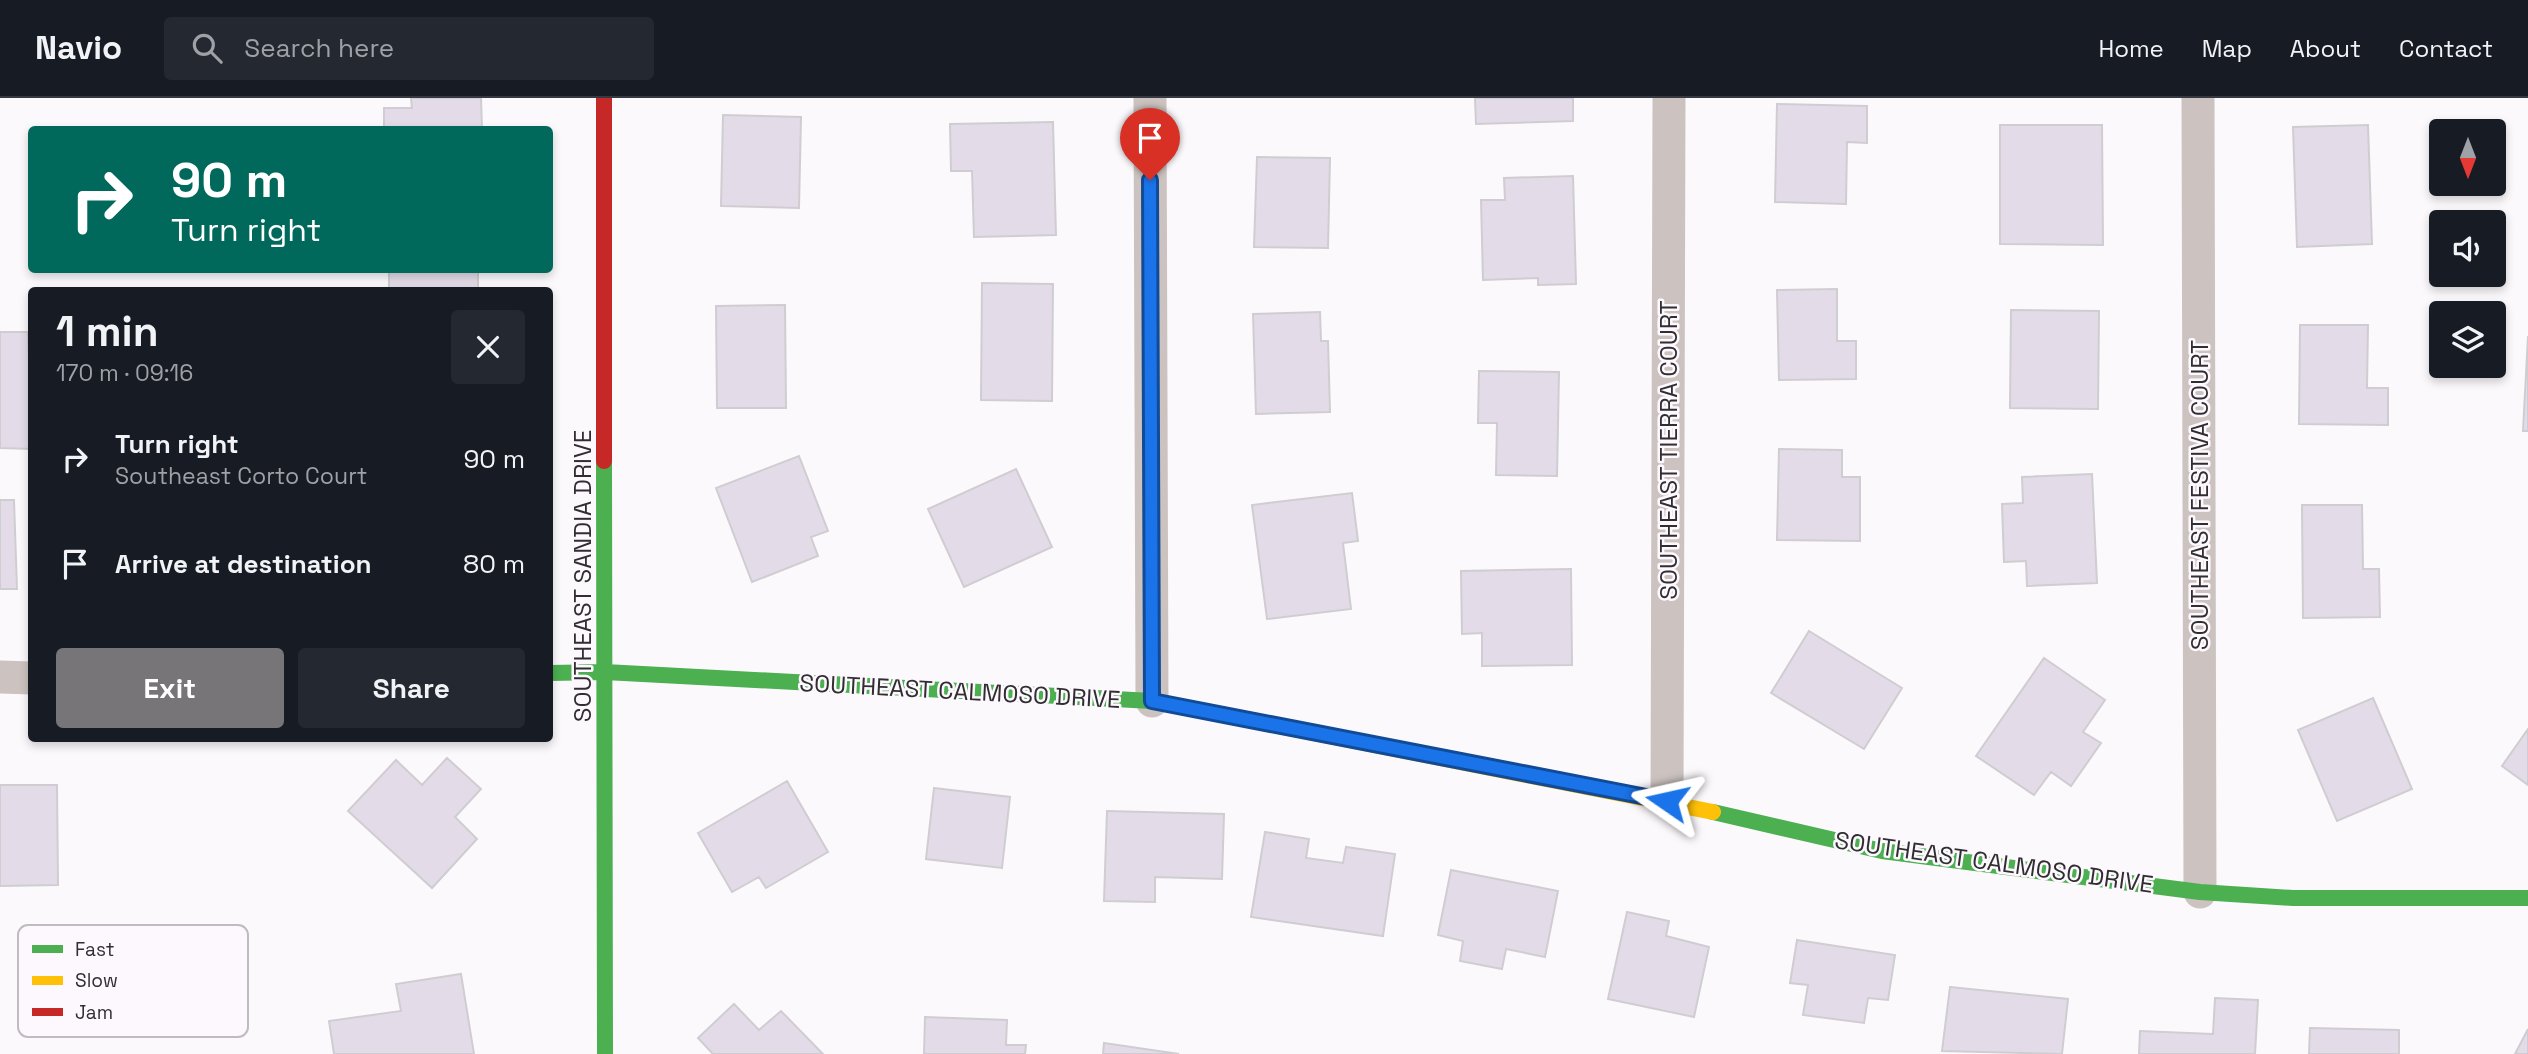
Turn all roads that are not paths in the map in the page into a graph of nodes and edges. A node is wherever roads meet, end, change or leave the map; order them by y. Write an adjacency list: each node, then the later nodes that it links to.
1 (604, 98): 5 (street, SOUTHEAST SANDIA DRIVE)
2 (1150, 98): 9 (street)
3 (1669, 98): 10 (street, SOUTHEAST TIERRA COURT)
4 (2198, 98): 11 (street, SOUTHEAST FESTIVA COURT)
5 (605, 672): 6 (street, SOUTHEAST CALMOSO DRIVE); 9 (street, SOUTHEAST CALMOSO DRIVE); 13 (street, SOUTHEAST SANDIA DRIVE)
6 (553, 673)
7 (0, 677): 8 (street)
8 (28, 678)
9 (1152, 701): 10 (street, SOUTHEAST CALMOSO DRIVE)
10 (1667, 801): 11 (street, SOUTHEAST CALMOSO DRIVE)
11 (2200, 892): 12 (street, SOUTHEAST CALMOSO DRIVE)
12 (2528, 898)
13 (605, 1054)

